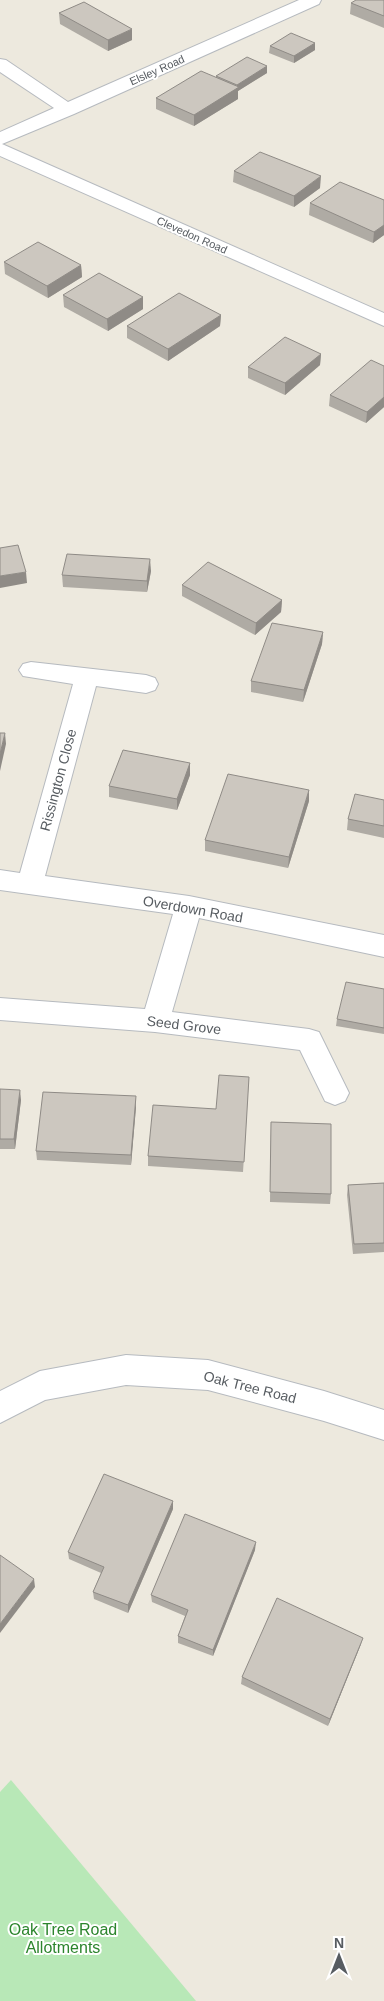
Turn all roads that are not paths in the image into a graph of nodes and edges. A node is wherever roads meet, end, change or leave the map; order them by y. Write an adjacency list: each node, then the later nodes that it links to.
1 (313, 0): 3 (street, Elsley Road)
2 (0, 64): 3 (street)
3 (68, 110): 4 (street, Elsley Road)
4 (0, 139)
5 (0, 149): 6 (street, Clevedon Road)
6 (384, 320)
7 (31, 670): 8 (street)
8 (86, 677): 9 (street); 11 (street, Rissington Close)
9 (146, 684)
10 (0, 880): 11 (street, Overdown Road)
11 (30, 883): 12 (street, Overdown Road)
12 (189, 906): 13 (street, Overdown Road); 15 (street)
13 (384, 946)
14 (0, 1009): 15 (street, Seed Grove)
15 (155, 1021): 16 (street, Seed Grove)
16 (335, 1093)
17 (0, 1408): 18 (street, Oak Tree Road)
18 (384, 1425)

